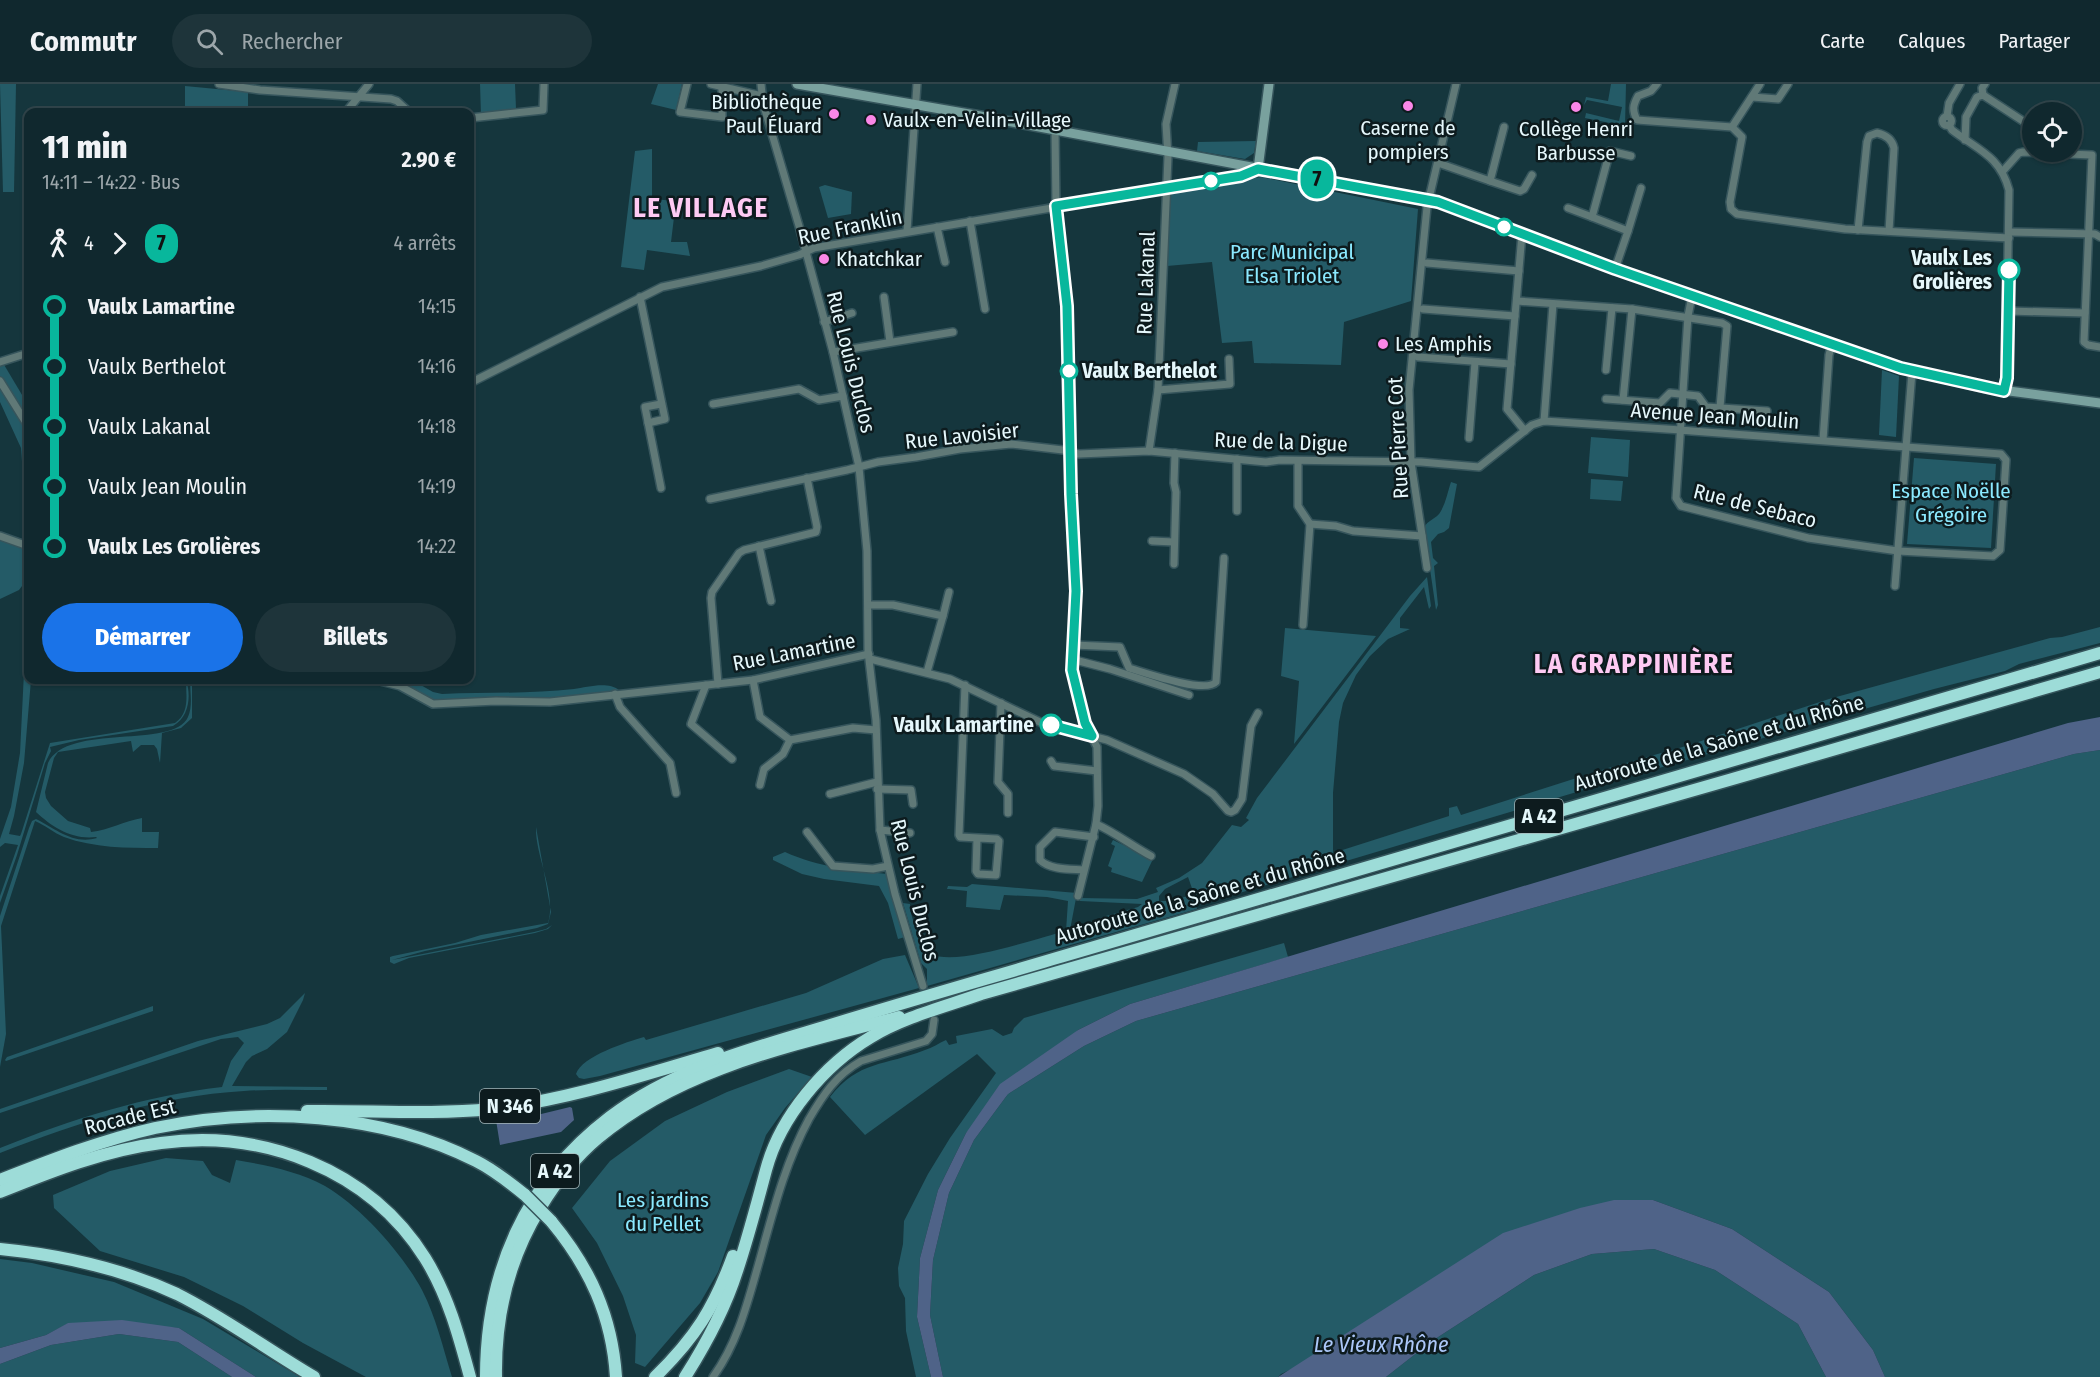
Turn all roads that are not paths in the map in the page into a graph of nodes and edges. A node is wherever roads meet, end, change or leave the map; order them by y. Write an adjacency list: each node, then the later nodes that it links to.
1 (219, 84): 20 (street)
2 (369, 84): 20 (street)
3 (544, 84): 25 (street)
4 (687, 84): 17 (street)
5 (711, 84): 17 (street)
6 (761, 84): 19 (street, Rue Louis Duclos)
7 (796, 84): 22 (street)
8 (916, 84): 22 (street)
9 (1175, 84): 31 (street, Rue Lakanal)
10 (1269, 84): 36 (street)
11 (1456, 84): 35 (street, Rue Pierre Cot)
12 (1657, 84): 28 (street)
13 (1760, 84): 21 (street)
14 (1788, 84): 21 (street)
15 (1960, 84): 30 (street)
16 (1985, 84): 18 (street)
17 (722, 88): 19 (street)
18 (1983, 95): 26 (street); 30 (street)
19 (762, 96): 56 (street, Rue Louis Duclos)
20 (360, 97): 23 (street); 24 (street)
21 (1752, 97): 28 (street)
22 (915, 105): 29 (street); 49 (street)
23 (350, 108)
24 (405, 108)
25 (474, 117)
26 (2022, 120)
27 (1504, 127): 39 (street)
28 (1732, 127): 48 (street)
29 (1055, 130): 31 (street); 43 (street)
30 (1965, 140): 37 (street)
31 (1168, 151): 36 (street); 40 (street, Rue Lakanal)
32 (2022, 153): 37 (street)
33 (2082, 154): 53 (street)
34 (1631, 156): 45 (street)
35 (1438, 163): 39 (street); 42 (street, Rue Pierre Cot)
36 (1258, 169): 40 (street, Rue Franklin); 42 (street)
37 (2003, 171): 54 (street)
38 (1532, 175): 39 (street)
39 (1490, 181)
40 (1167, 188): 43 (street, Rue Franklin); 91 (street, Rue Lakanal)
41 (1641, 188): 50 (street)
42 (1429, 200): 52 (street); 115 (street, Rue Pierre Cot)
43 (1056, 206): 46 (street, Rue Franklin); 111 (street)
44 (1568, 208): 45 (street)
45 (1592, 217): 50 (street)
46 (970, 221): 47 (street, Rue Franklin); 67 (street)
47 (937, 227): 49 (street, Rue Franklin); 57 (street)
48 (1858, 230): 51 (street); 51 (street)
49 (907, 231): 56 (street, Rue Franklin)
50 (1628, 231): 59 (street)
51 (1889, 231): 54 (street)
52 (1522, 234): 59 (street); 60 (street)
53 (2088, 234): 54 (street); 55 (street); 71 (street)
54 (2009, 235): 70 (street)
55 (2100, 237)
56 (806, 252): 62 (street, Rue Franklin); 75 (street, Rue Louis Duclos)
57 (945, 262)
58 (1427, 263): 60 (street)
59 (1615, 269): 61 (street)
60 (1519, 271): 64 (street)
61 (1692, 296): 74 (street, Rue de Sebaco); 78 (street)
62 (640, 297): 90 (street, Rue Franklin); 98 (street)
63 (884, 297): 77 (street)
64 (1517, 301): 65 (street); 73 (street)
65 (1553, 304): 66 (street); 103 (street)
66 (1612, 308): 69 (street); 87 (street)
67 (985, 309)
68 (1423, 309): 73 (street)
69 (1632, 309): 74 (street); 96 (street)
70 (2008, 311): 71 (street); 92 (street)
71 (2085, 313): 79 (street)
72 (852, 314): 75 (street)
73 (1515, 316): 86 (street)
74 (1688, 316): 93 (street, Rue de Sebaco); 100 (street)
75 (824, 322): 80 (street, Rue Louis Duclos)
76 (953, 332): 77 (street)
77 (890, 342): 80 (street)
78 (1832, 344): 88 (street); 108 (street)
79 (2100, 347)
80 (833, 352): 94 (street, Rue Louis Duclos)
81 (24, 354): 84 (street)
82 (1418, 357): 85 (street)
83 (1229, 359): 91 (street)
84 (0, 362)
85 (1475, 362): 86 (street); 107 (street)
86 (1511, 364): 106 (street)
87 (1606, 370)
88 (1912, 372): 92 (street); 109 (street)
89 (0, 381): 102 (street)
90 (474, 381)
91 (1158, 390): 110 (street, Rue Lakanal)
92 (2004, 391): 97 (street)
93 (1683, 394): 96 (street); 100 (street); 105 (street, Rue de Sebaco)
94 (843, 396): 99 (street); 116 (street, Rue Louis Duclos)
95 (1606, 399): 96 (street)
96 (1623, 400)
97 (2100, 403)
98 (661, 404): 104 (street); 104 (street)
99 (713, 404)
100 (1720, 407): 101 (street)
101 (1767, 411)
102 (24, 420)
103 (1544, 421): 105 (street, Avenue Jean Moulin); 106 (street)
104 (648, 423): 118 (street)
105 (1681, 430): 108 (street, Avenue Jean Moulin); 128 (street, Rue de Sebaco)
106 (1525, 431): 115 (street)
107 (1469, 438)
108 (1823, 440): 109 (street, Avenue Jean Moulin)
109 (1905, 446): 128 (street); 128 (street)
110 (1149, 451): 111 (street, Rue Lavoisier); 112 (street, Rue de la Digue)
111 (1071, 452): 116 (street, Rue Lavoisier); 138 (street)
112 (1175, 453): 113 (street, Rue de la Digue); 125 (street)
113 (1238, 459): 114 (street, Rue de la Digue); 120 (street)
114 (1298, 461): 115 (street, Rue de la Digue); 121 (street)
115 (1412, 462): 123 (street, Rue Pierre Cot)
116 (859, 466): 117 (street, Rue Lavoisier); 135 (street, Rue Louis Duclos)
117 (807, 478): 119 (street, Rue Lavoisier); 127 (street)
118 (662, 488)
119 (710, 499)
120 (1237, 511)
121 (1310, 524): 123 (street); 137 (street)
122 (0, 536): 126 (street)
123 (1422, 536): 131 (street, Rue Pierre Cot)
124 (1152, 541): 125 (street)
125 (1174, 542): 130 (street)
126 (24, 545)
127 (759, 546): 134 (street); 146 (street)
128 (1898, 550): 132 (street)
129 (1224, 558): 138 (street)
130 (1174, 564)
131 (1427, 568)
132 (1895, 586)
133 (949, 592): 136 (street)
134 (771, 601)
135 (868, 605): 136 (street); 140 (street, Rue Louis Duclos)
136 (943, 616): 142 (street)
137 (1303, 625)
138 (1073, 645): 141 (street)
139 (2100, 653): 178 (highway, Autoroute de la Saône et du Rhône / A 42)
140 (869, 656): 142 (street, Rue Lamartine); 144 (street, Rue Lamartine); 153 (street, Rue Louis Duclos)
141 (1071, 660): 150 (street); 154 (street)
142 (927, 672): 148 (street, Rue Lamartine)
143 (2100, 672): 176 (highway, Autoroute de la Saône et du Rhône / A 42)
144 (753, 680): 146 (street, Rue Lamartine); 155 (street)
145 (392, 684): 149 (street, Rue Lamartine)
146 (718, 684): 147 (street, Rue Lamartine)
147 (706, 685): 149 (street, Rue Lamartine); 156 (street)
148 (965, 685): 151 (street, Rue Lamartine); 170 (street)
149 (615, 694): 161 (street)
150 (1189, 695)
151 (1001, 703): 154 (street, Rue Lamartine); 164 (street)
152 (1258, 713): 154 (street, Rue Lamartine)
153 (876, 730): 155 (street); 160 (street, Rue Louis Duclos)
154 (1092, 736): 158 (street)
155 (790, 740): 159 (street)
156 (732, 759)
157 (1051, 761): 158 (street)
158 (1097, 771): 165 (street)
159 (760, 785)
160 (877, 786): 162 (street); 163 (street); 166 (street, Rue Louis Duclos)
161 (676, 793)
162 (830, 794)
163 (913, 804)
164 (1008, 813)
165 (1096, 824): 169 (street); 171 (street)
166 (880, 830): 168 (street); 172 (street, Rue Louis Duclos)
167 (807, 832): 172 (street)
168 (910, 833)
169 (1094, 837): 173 (street); 173 (street)
170 (977, 838): 170 (street)
171 (1151, 856)
172 (888, 866): 175 (street, Rue Louis Duclos)
173 (1083, 870): 174 (street)
174 (1078, 896)
175 (923, 986)
176 (981, 994): 183 (highway, Autoroute de la Saône et du Rhône / A 42); 187 (highway)
177 (933, 1020): 191 (street)
178 (740, 1053): 179 (highway, N 346); 186 (highway, Autoroute de la Saône et du Rhône / A 42)
179 (275, 1116): 180 (highway, Rocade Est / N 346); 188 (highway, N 346, bridge)
180 (0, 1180)
181 (0, 1192): 185 (highway)
182 (0, 1249): 184 (highway)
183 (732, 1271): 189 (highway); 190 (highway)
184 (314, 1377)
185 (470, 1377)
186 (486, 1377)
187 (496, 1377)
188 (616, 1377)
189 (655, 1377)
190 (685, 1377)
191 (713, 1377)

